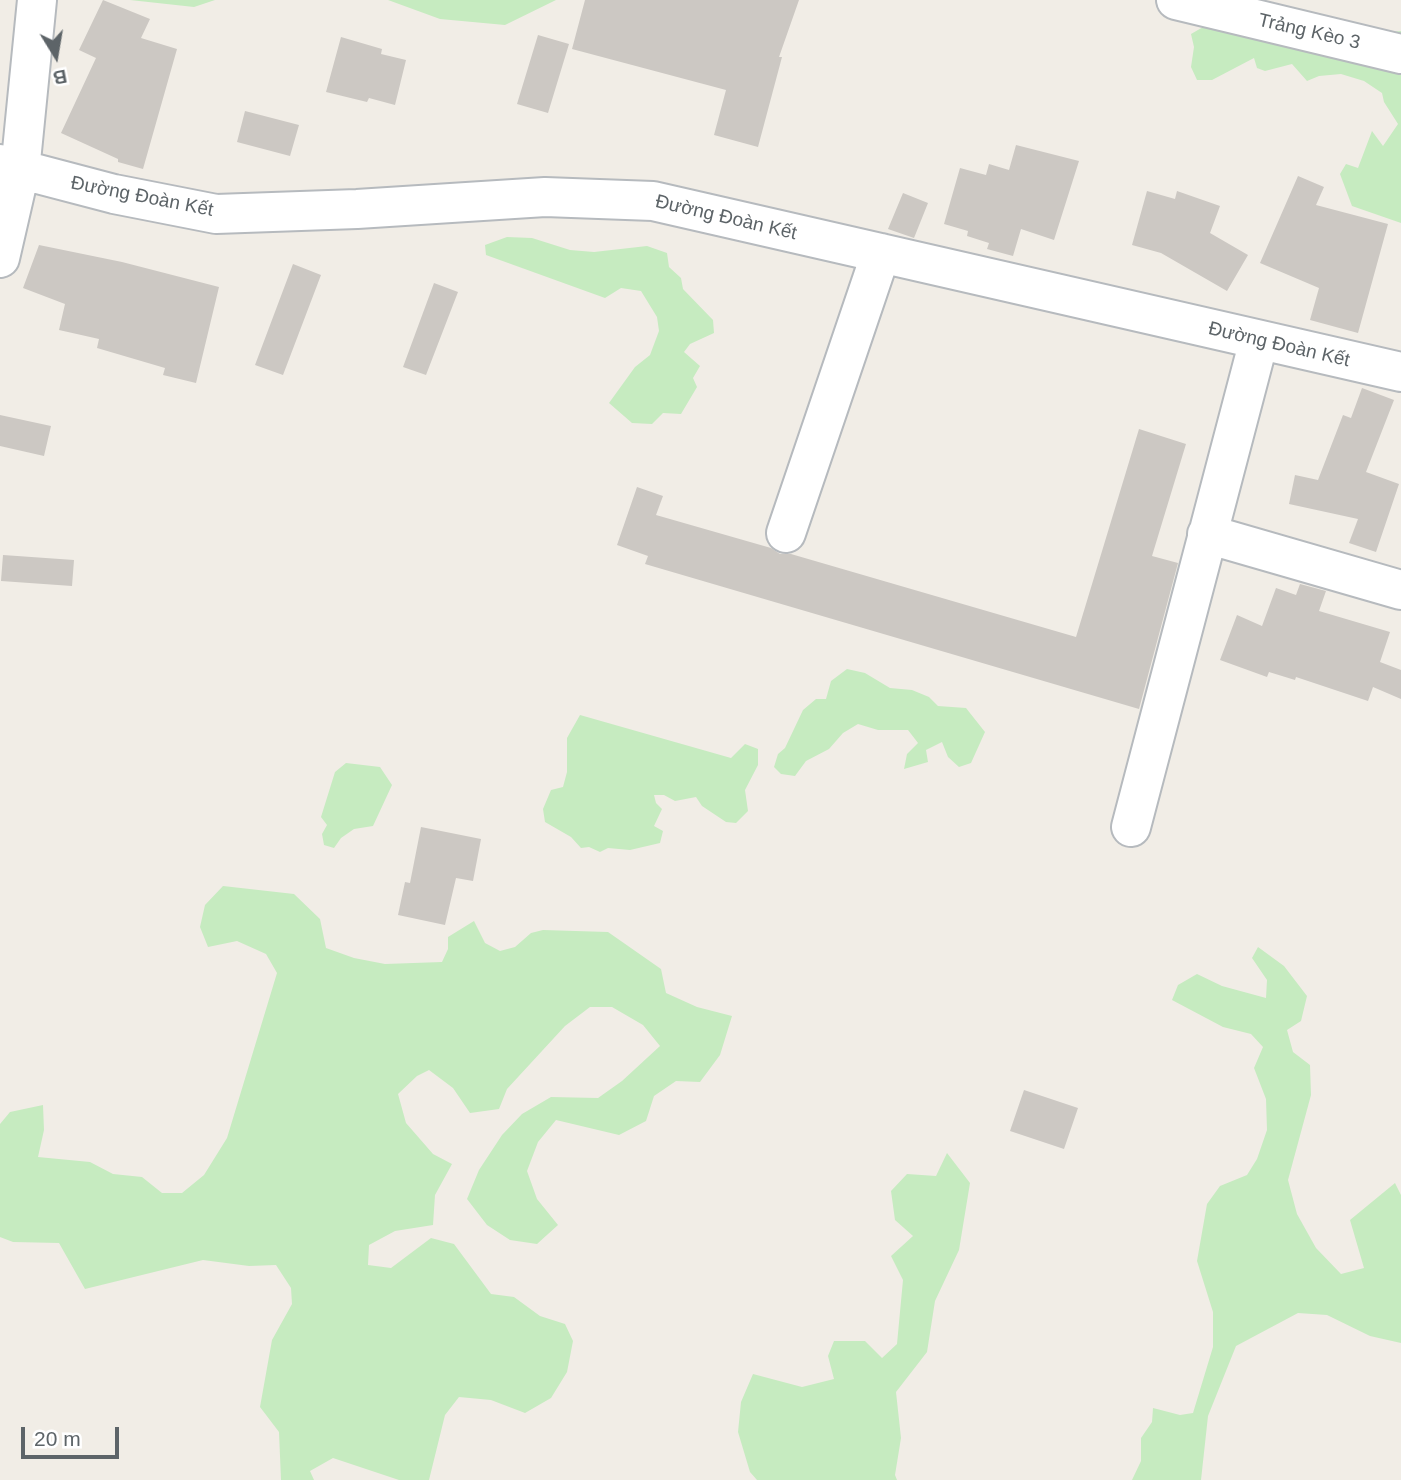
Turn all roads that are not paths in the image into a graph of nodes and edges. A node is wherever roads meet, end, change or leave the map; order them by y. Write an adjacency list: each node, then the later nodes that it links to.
1 (37, 0): 4 (street)
2 (1176, 0): 3 (street, Trảng Kèo 3)
3 (1401, 54)
4 (10, 168): 5 (street, Đường Đoàn Kết); 6 (street)
5 (881, 253): 7 (street, Đường Đoàn Kết); 9 (street)
6 (0, 257)
7 (1259, 340): 8 (street, Đường Đoàn Kết); 10 (street)
8 (1401, 372)
9 (786, 533)
10 (1207, 534): 11 (street); 12 (street)
11 (1401, 590)
12 (1131, 827)

